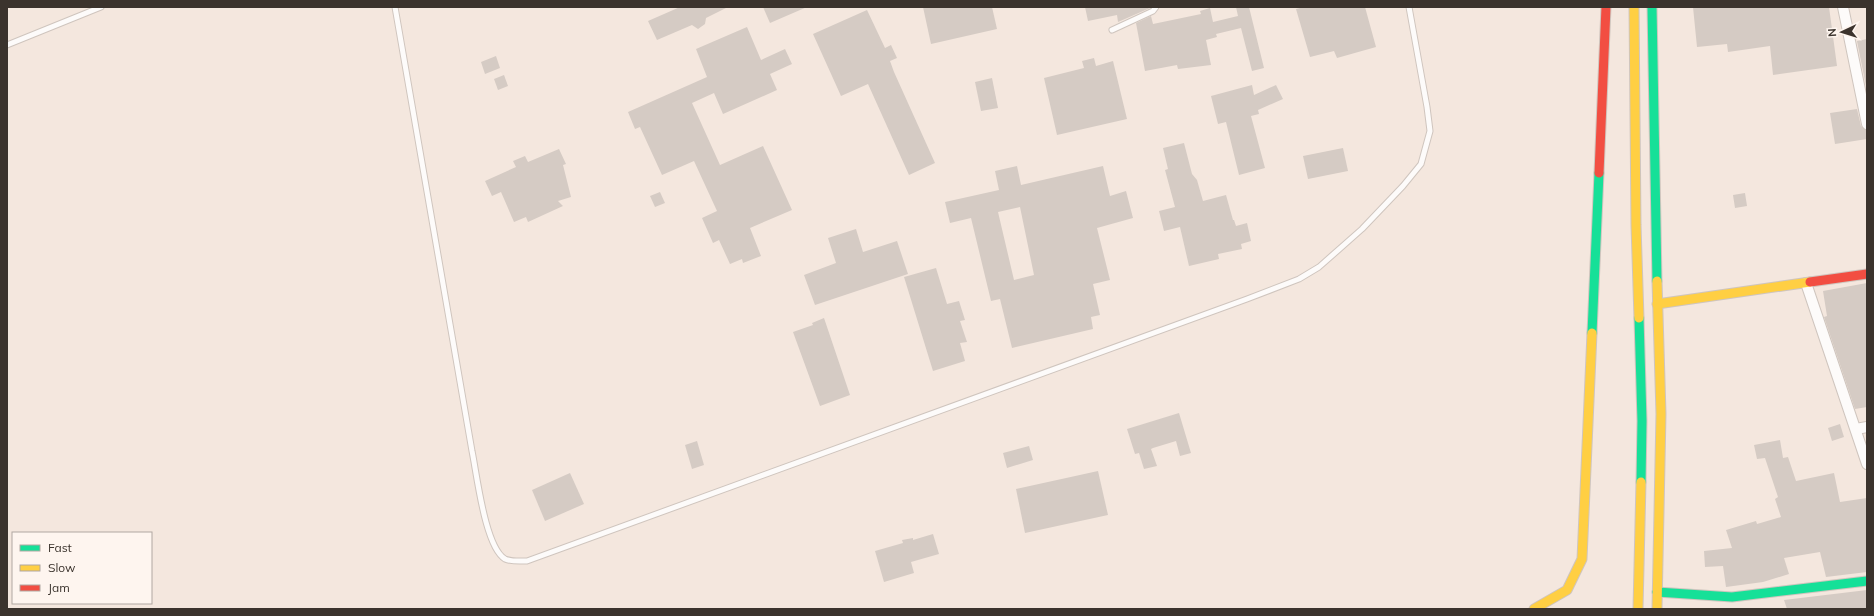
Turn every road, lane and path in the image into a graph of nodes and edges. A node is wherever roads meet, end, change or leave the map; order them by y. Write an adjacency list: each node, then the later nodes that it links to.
1 (101, 7): 10 (lane)
2 (395, 7): 4 (lane)
3 (1156, 7): 9 (lane)
4 (1409, 7)
5 (1606, 7): 20 (main road)
6 (1634, 7): 21 (main road)
7 (1652, 7): 14 (main road)
8 (1843, 7): 11 (street)
9 (1112, 30)
10 (7, 45)
11 (1867, 124)
12 (1867, 274): 13 (main road)
13 (1806, 283): 14 (main road); 16 (street)
14 (1657, 304): 19 (main road)
15 (1867, 427): 16 (street)
16 (1856, 429): 17 (street)
17 (1867, 464)
18 (1867, 581): 19 (main road)
19 (1657, 592): 22 (main road)
20 (1534, 609)
21 (1638, 609)
22 (1658, 609)

